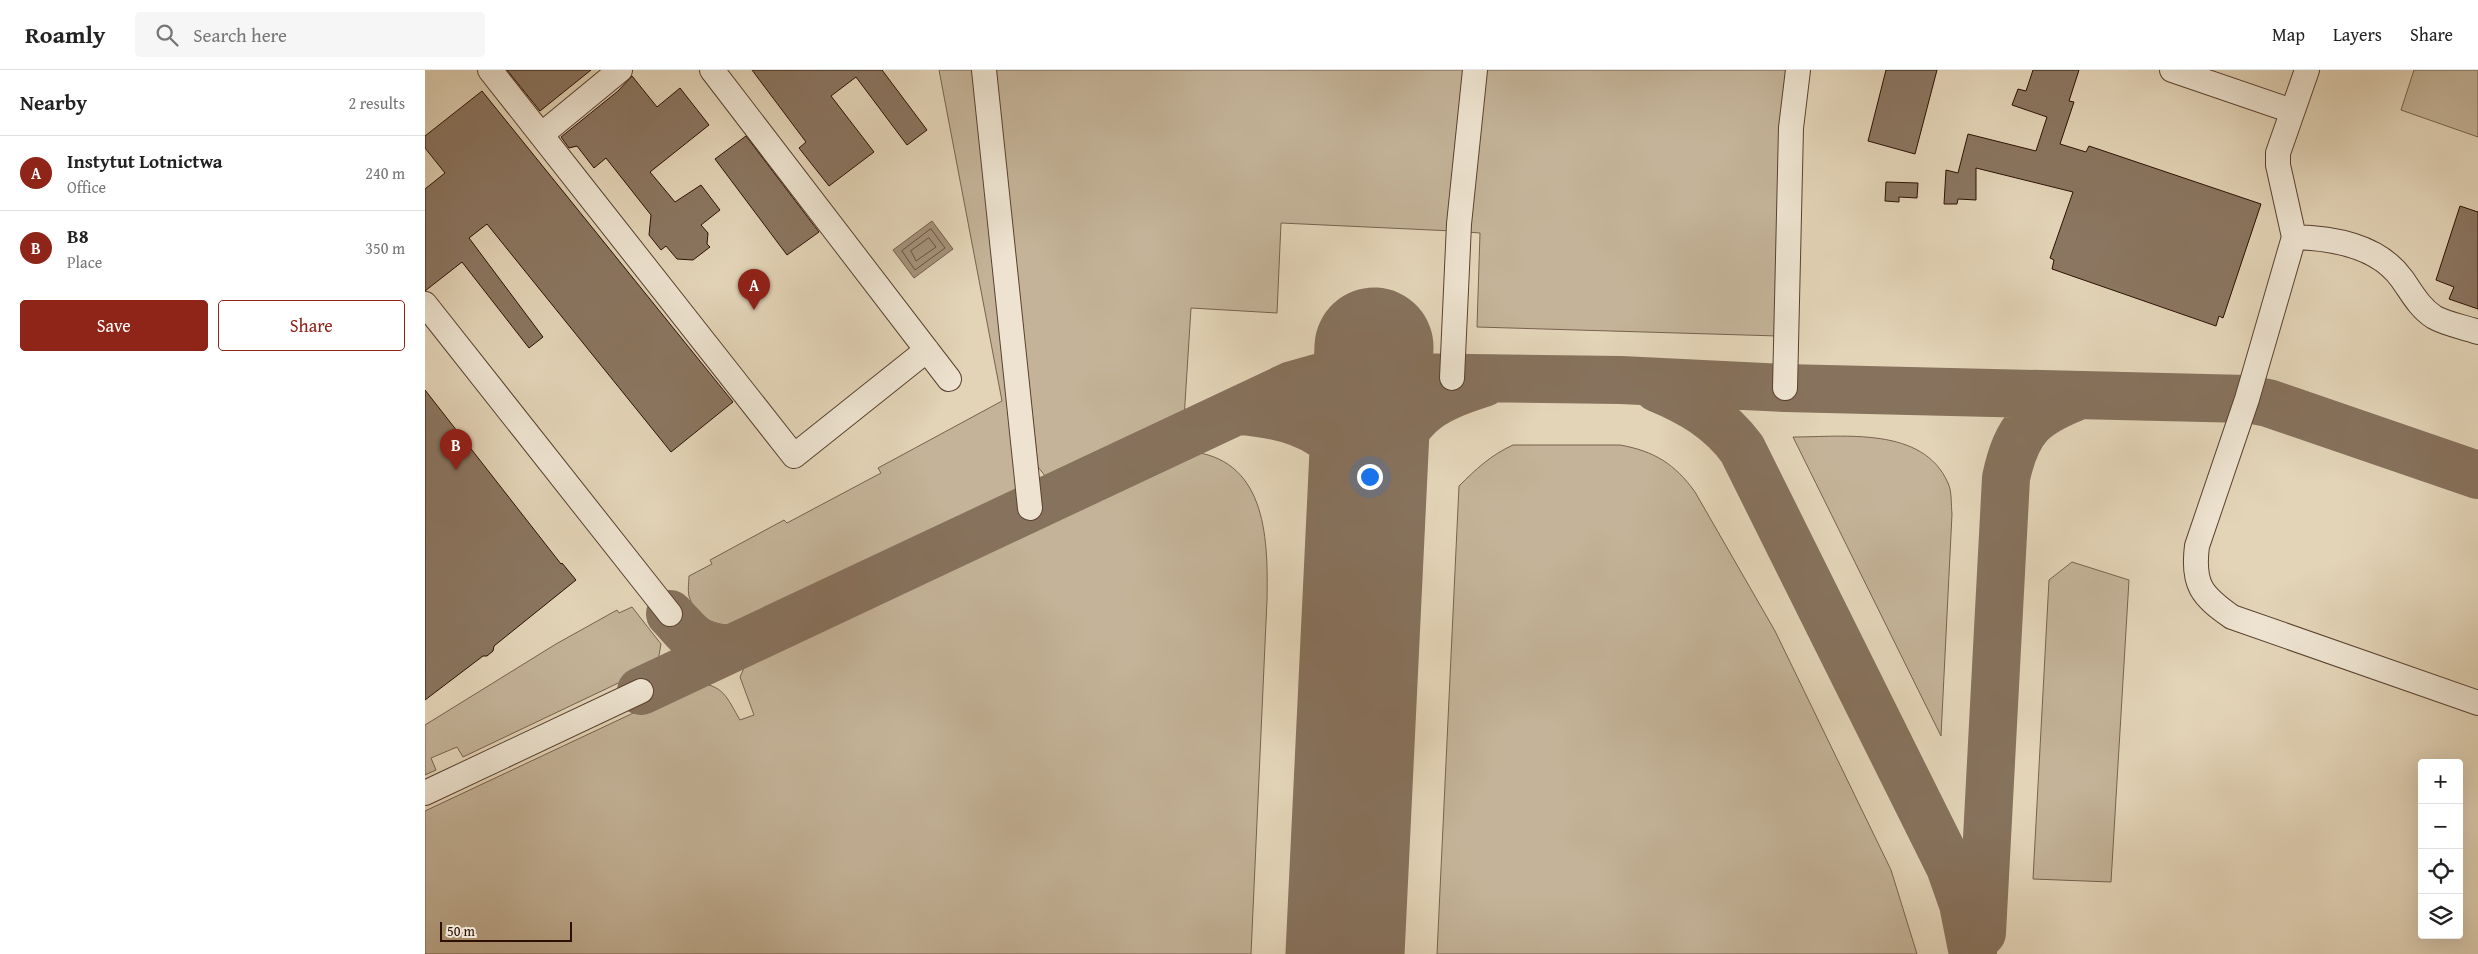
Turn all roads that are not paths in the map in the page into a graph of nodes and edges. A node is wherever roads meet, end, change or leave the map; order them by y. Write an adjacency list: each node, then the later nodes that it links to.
1 (490, 70): 10 (street)
2 (620, 70): 10 (street)
3 (712, 70): 14 (street)
4 (984, 70): 18 (street)
5 (1475, 70): 15 (street)
6 (1798, 70): 17 (street)
7 (2172, 70): 9 (street)
8 (2307, 70): 9 (street)
9 (2292, 111): 11 (street)
10 (541, 135): 14 (street)
11 (2294, 237): 13 (street); 21 (street)
12 (429, 317): 19 (street)
13 (2478, 332)
14 (927, 350): 16 (street)
15 (1452, 378)
16 (949, 379)
17 (1785, 388)
18 (1030, 508)
19 (670, 614)
20 (641, 691): 22 (street)
21 (2478, 703)
22 (425, 793)

